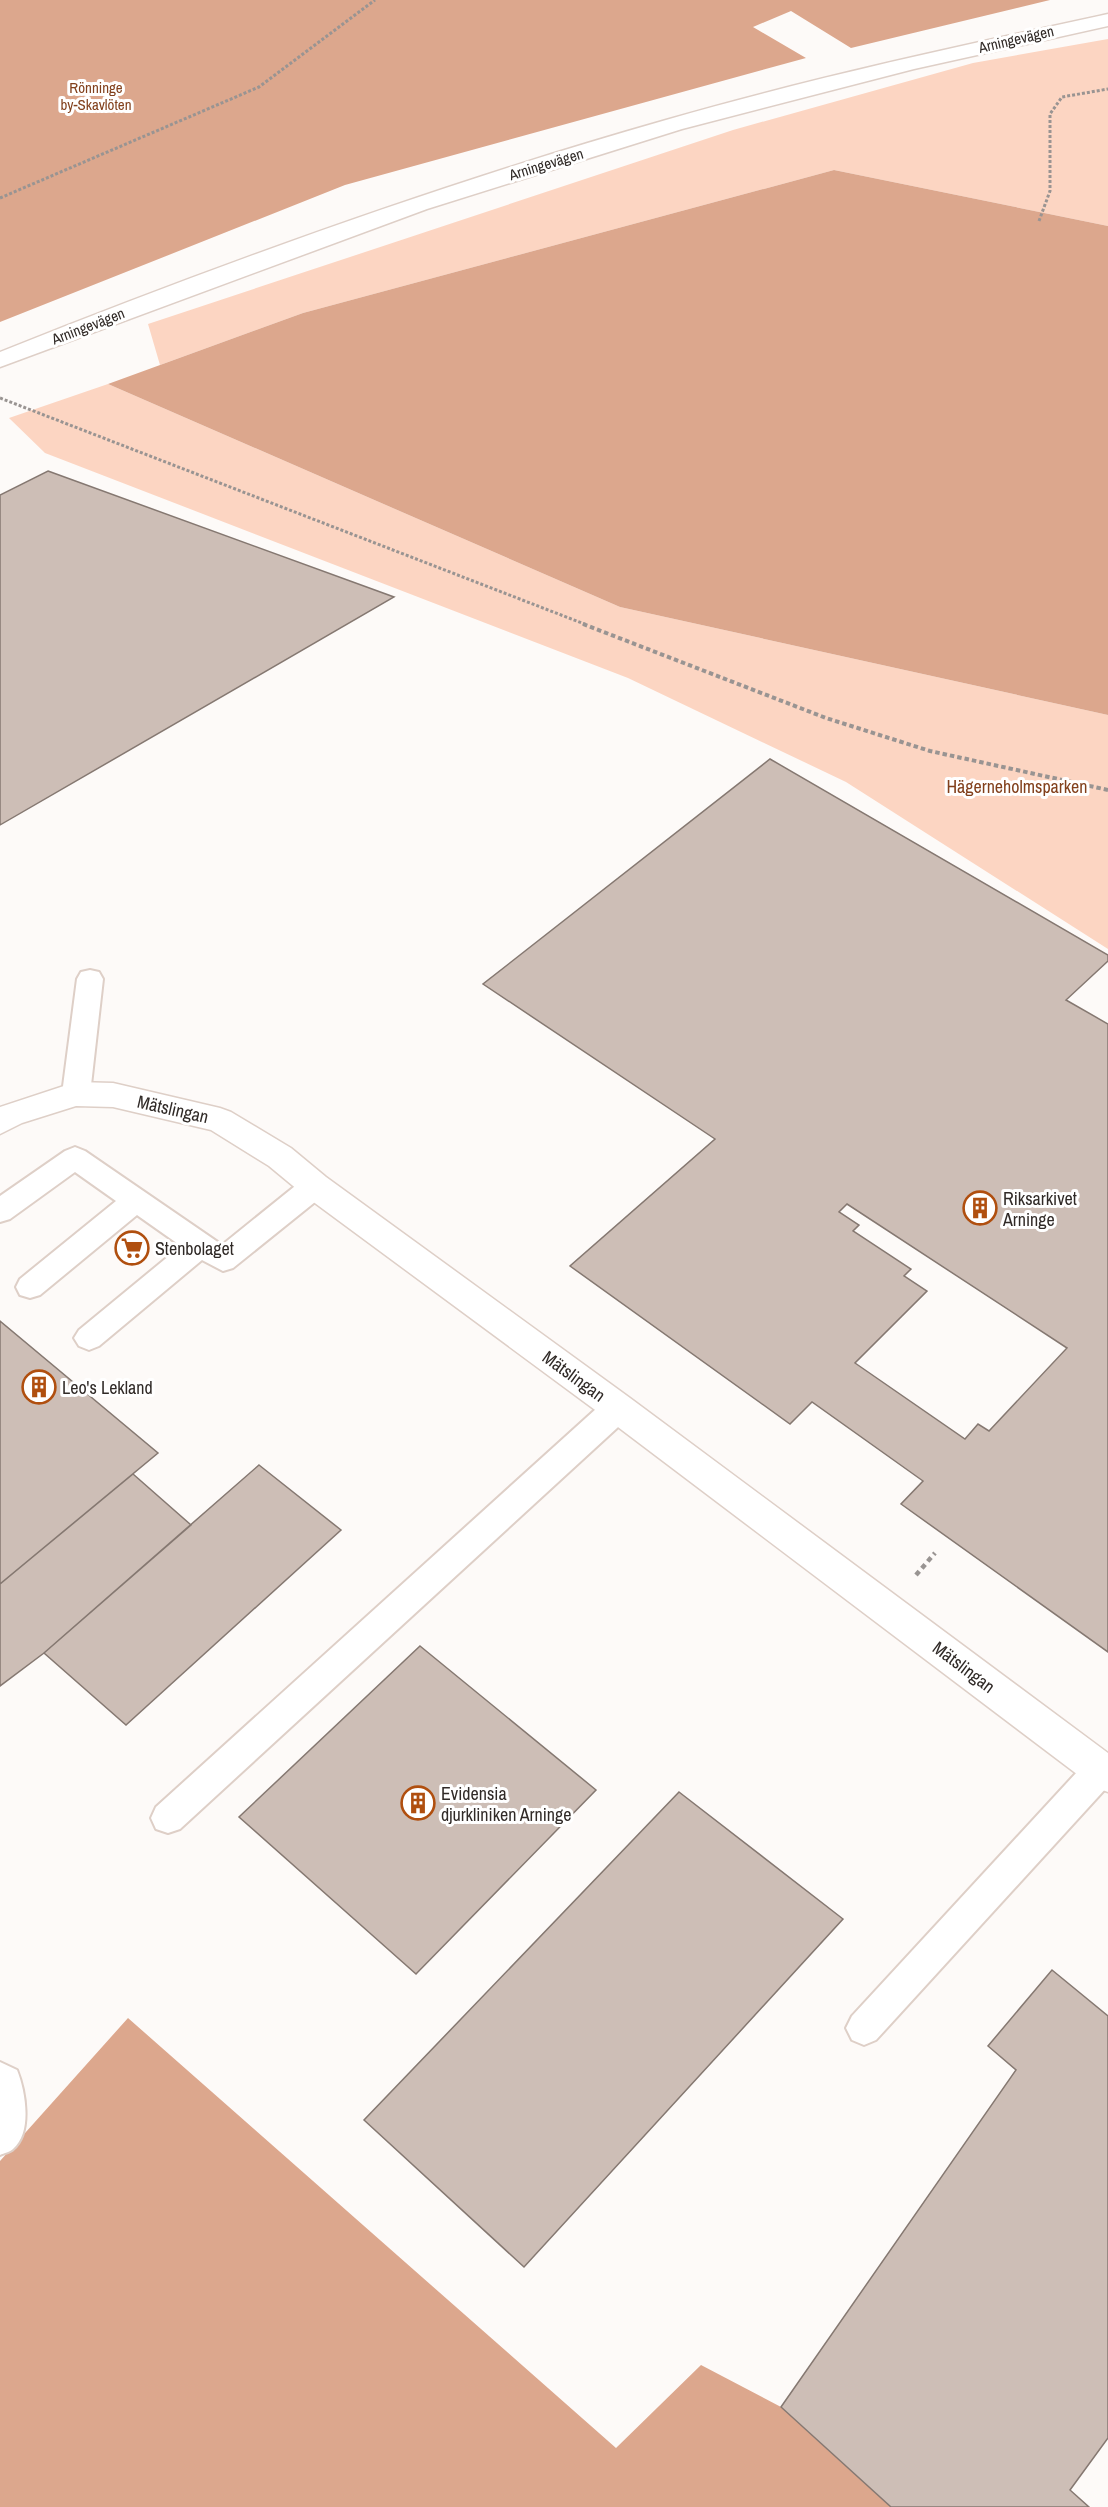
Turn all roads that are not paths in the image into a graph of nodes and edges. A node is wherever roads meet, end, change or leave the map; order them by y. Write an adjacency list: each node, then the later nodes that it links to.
1 (1108, 20): 2 (main road, Arningevägen)
2 (0, 360)
3 (90, 979): 4 (lane)
4 (76, 1094): 5 (main road, Mätslingan); 6 (main road, Mätslingan)
5 (0, 1122)
6 (315, 1186): 9 (lane); 12 (main road, Mätslingan)
7 (136, 1200): 8 (lane); 9 (lane); 10 (lane)
8 (0, 1211)
9 (201, 1245): 11 (lane)
10 (30, 1287)
11 (89, 1338)
12 (618, 1408): 13 (main road, Mätslingan); 14 (lane)
13 (1105, 1772): 15 (lane)
14 (168, 1818)
15 (864, 2028)
16 (0, 2080): 17 (lane)
17 (0, 2136)

